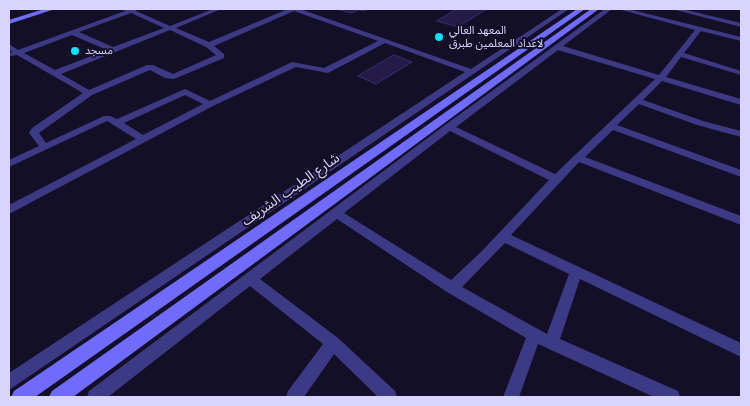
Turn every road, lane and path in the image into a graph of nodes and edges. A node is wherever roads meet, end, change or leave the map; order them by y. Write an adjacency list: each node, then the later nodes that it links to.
1 (51, 9): 11 (main road)
2 (218, 9): 13 (street)
3 (294, 9): 17 (street); 18 (street)
4 (566, 9): 24 (street)
5 (581, 9): 54 (main road, شارع الطيب الشريف)
6 (595, 9): 55 (main road)
7 (609, 9): 20 (street)
8 (621, 9): 14 (street)
9 (675, 9): 12 (street)
10 (132, 10): 13 (street); 15 (street)
11 (9, 22)
12 (741, 25)
13 (172, 27): 18 (street); 21 (street)
14 (699, 29): 16 (street); 23 (street)
15 (72, 32): 21 (street); 22 (street)
16 (741, 39)
17 (384, 41): 24 (street); 31 (street)
18 (209, 45): 28 (street)
19 (9, 46): 22 (street)
20 (557, 47): 27 (street); 34 (street)
21 (113, 50): 26 (street)
22 (13, 54): 26 (street)
23 (678, 54): 25 (street); 27 (street)
24 (472, 72): 53 (street)
25 (741, 72)
26 (55, 73): 28 (street)
27 (661, 78): 29 (street); 30 (street)
28 (89, 93): 37 (street)
29 (638, 101): 33 (street); 35 (street)
30 (741, 102)
31 (210, 104): 32 (street); 36 (street)
32 (117, 122): 36 (street); 37 (street)
33 (610, 126): 38 (street); 40 (street)
34 (448, 127): 41 (street); 43 (street)
35 (741, 134)
36 (144, 139): 42 (street)
37 (44, 148): 39 (street)
38 (578, 158): 41 (street); 44 (street)
39 (9, 164)
40 (741, 174)
41 (556, 179): 45 (street)
42 (9, 210)
43 (336, 213): 47 (street); 48 (street)
44 (741, 221)
45 (502, 236): 46 (street); 48 (street)
46 (576, 271): 51 (street); 52 (street)
47 (251, 279): 50 (street); 56 (street)
48 (452, 288): 49 (street)
49 (534, 335): 51 (street); 59 (street)
50 (333, 343): 57 (street); 58 (street)
51 (551, 343): 60 (street)
52 (741, 350)
53 (9, 382)
54 (20, 397)
55 (58, 397)
56 (95, 397)
57 (294, 397)
58 (390, 397)
59 (511, 397)
60 (672, 397)

